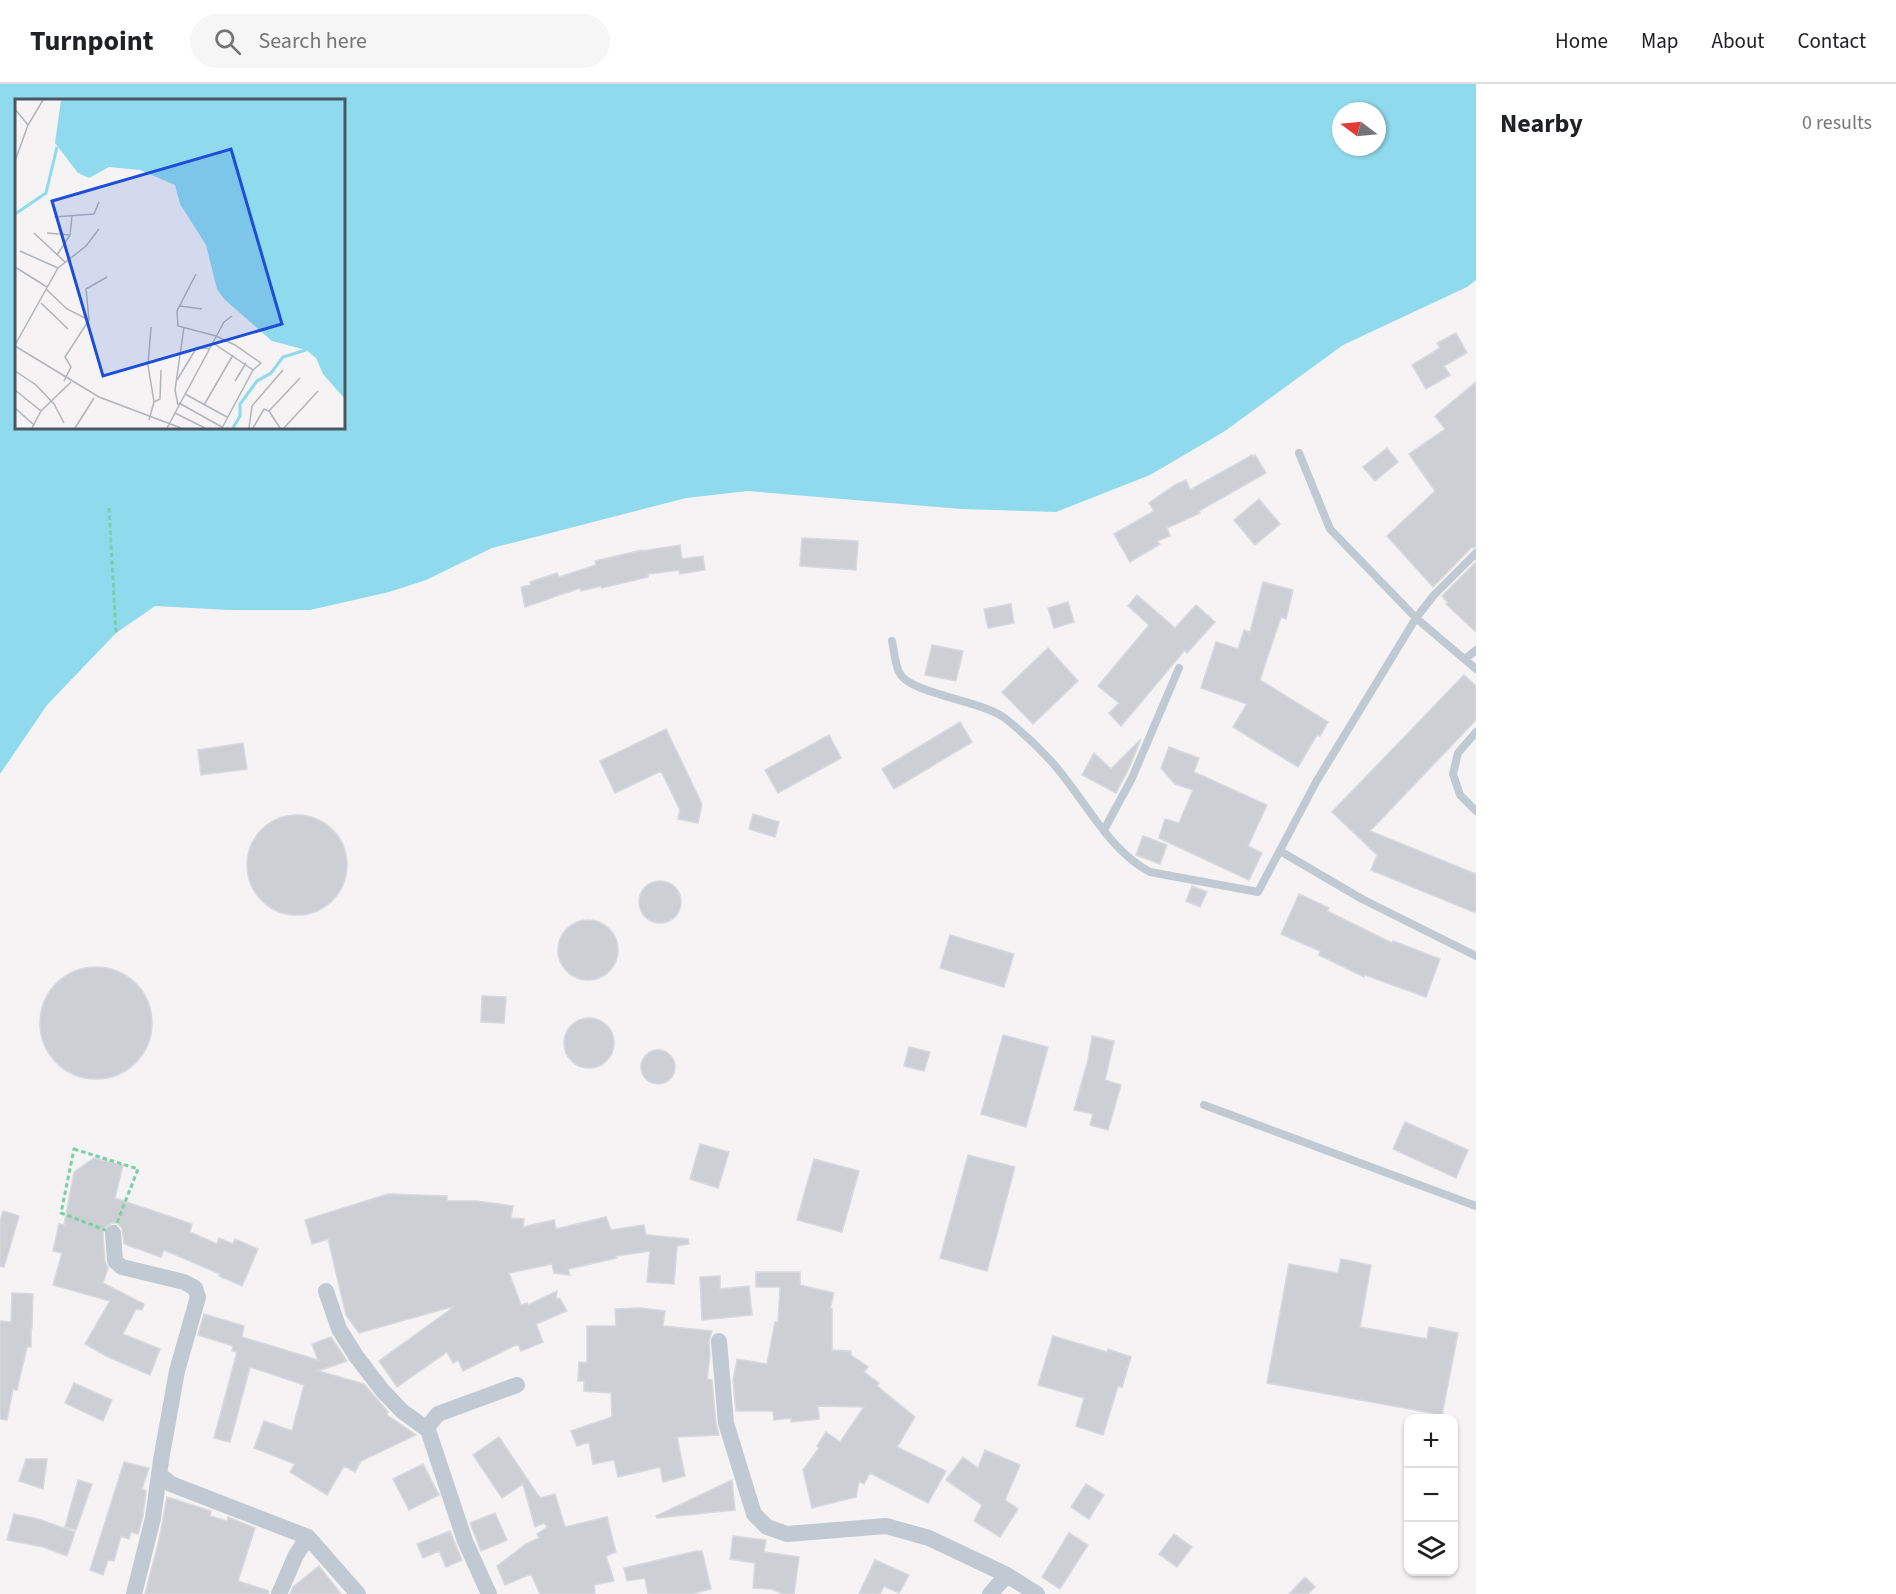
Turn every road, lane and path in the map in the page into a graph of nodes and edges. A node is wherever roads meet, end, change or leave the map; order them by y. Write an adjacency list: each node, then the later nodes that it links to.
1 (1299, 453): 4 (lane)
2 (109, 508): 5 (path)
3 (1476, 553): 4 (lane)
4 (1416, 618): 8 (lane); 14 (lane)
5 (116, 633)
6 (892, 640): 13 (lane)
7 (1476, 650): 8 (lane)
8 (1465, 659): 10 (lane)
9 (1179, 668): 13 (lane)
10 (1476, 669)
11 (1476, 732): 12 (lane)
12 (1476, 811)
13 (1104, 830): 14 (lane)
14 (1280, 851): 15 (lane)
15 (1476, 956)
16 (1204, 1105): 17 (lane)
17 (1476, 1206)
18 (113, 1233): 18 (path); 23 (street)
19 (326, 1291): 22 (street)
20 (719, 1341): 25 (street)
21 (517, 1384): 22 (street)
22 (428, 1430): 29 (street)
23 (160, 1475): 24 (street); 26 (street)
24 (308, 1537): 27 (street); 28 (street)
25 (1007, 1575): 30 (street); 31 (street)
26 (134, 1594)
27 (279, 1594)
28 (358, 1594)
29 (489, 1594)
30 (990, 1594)
31 (1037, 1594)

